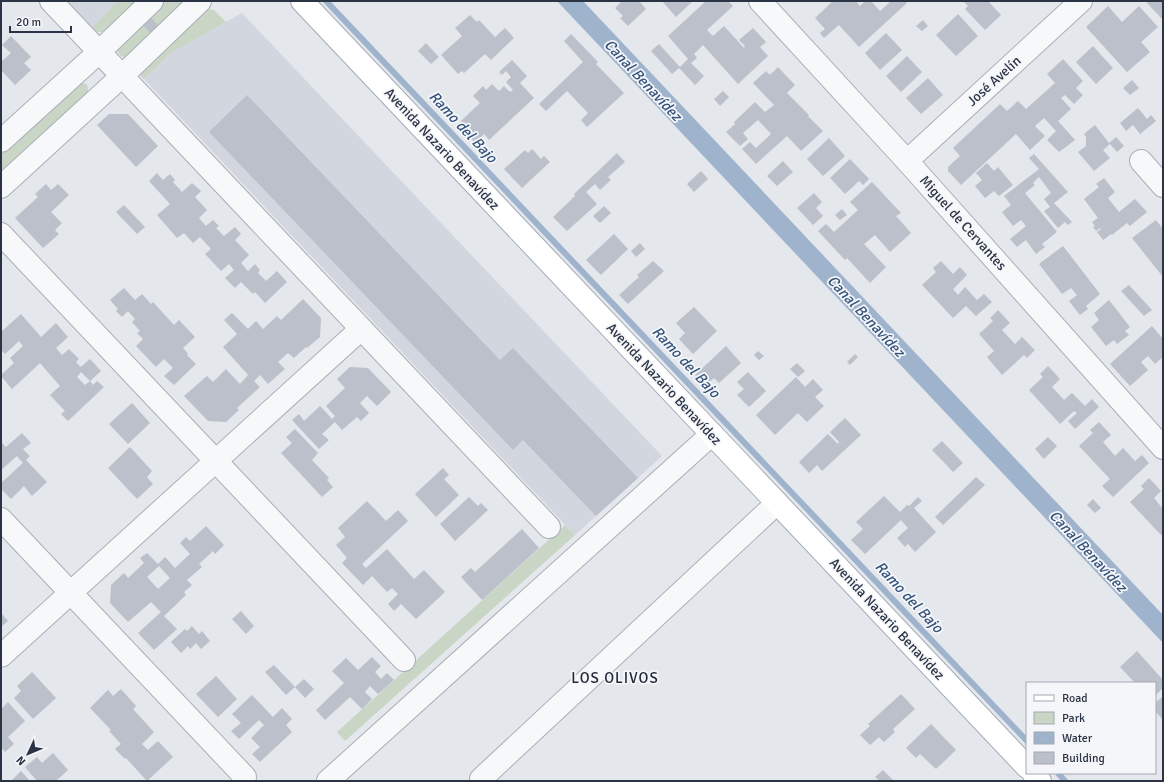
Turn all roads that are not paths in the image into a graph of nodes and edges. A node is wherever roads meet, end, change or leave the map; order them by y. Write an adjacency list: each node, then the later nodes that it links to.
1 (51, 1): 7 (street)
2 (152, 1): 7 (street)
3 (200, 1): 8 (street)
4 (302, 1): 16 (main road, Avenida Nazario Benavídez)
5 (760, 1): 10 (street, Miguel de Cervantes)
6 (1081, 1): 10 (street, José Avelín)
7 (99, 52): 8 (street); 9 (street)
8 (122, 76): 13 (street); 15 (street)
9 (1, 141)
10 (907, 160): 17 (street, Miguel de Cervantes)
11 (1141, 161): 12 (street)
12 (1163, 186)
13 (1, 187)
14 (1, 234): 18 (street)
15 (361, 328): 18 (street); 21 (street)
16 (712, 434): 19 (main road, Avenida Nazario Benavídez); 28 (street)
17 (1163, 448)
18 (216, 461): 22 (street); 24 (street)
19 (777, 503): 25 (main road, Avenida Nazario Benavídez); 27 (street)
20 (1, 520): 22 (street)
21 (549, 527)
22 (70, 593): 23 (street); 26 (street)
23 (1, 656)
24 (404, 660)
25 (1026, 766)
26 (245, 776)
27 (481, 779)
28 (328, 781)

